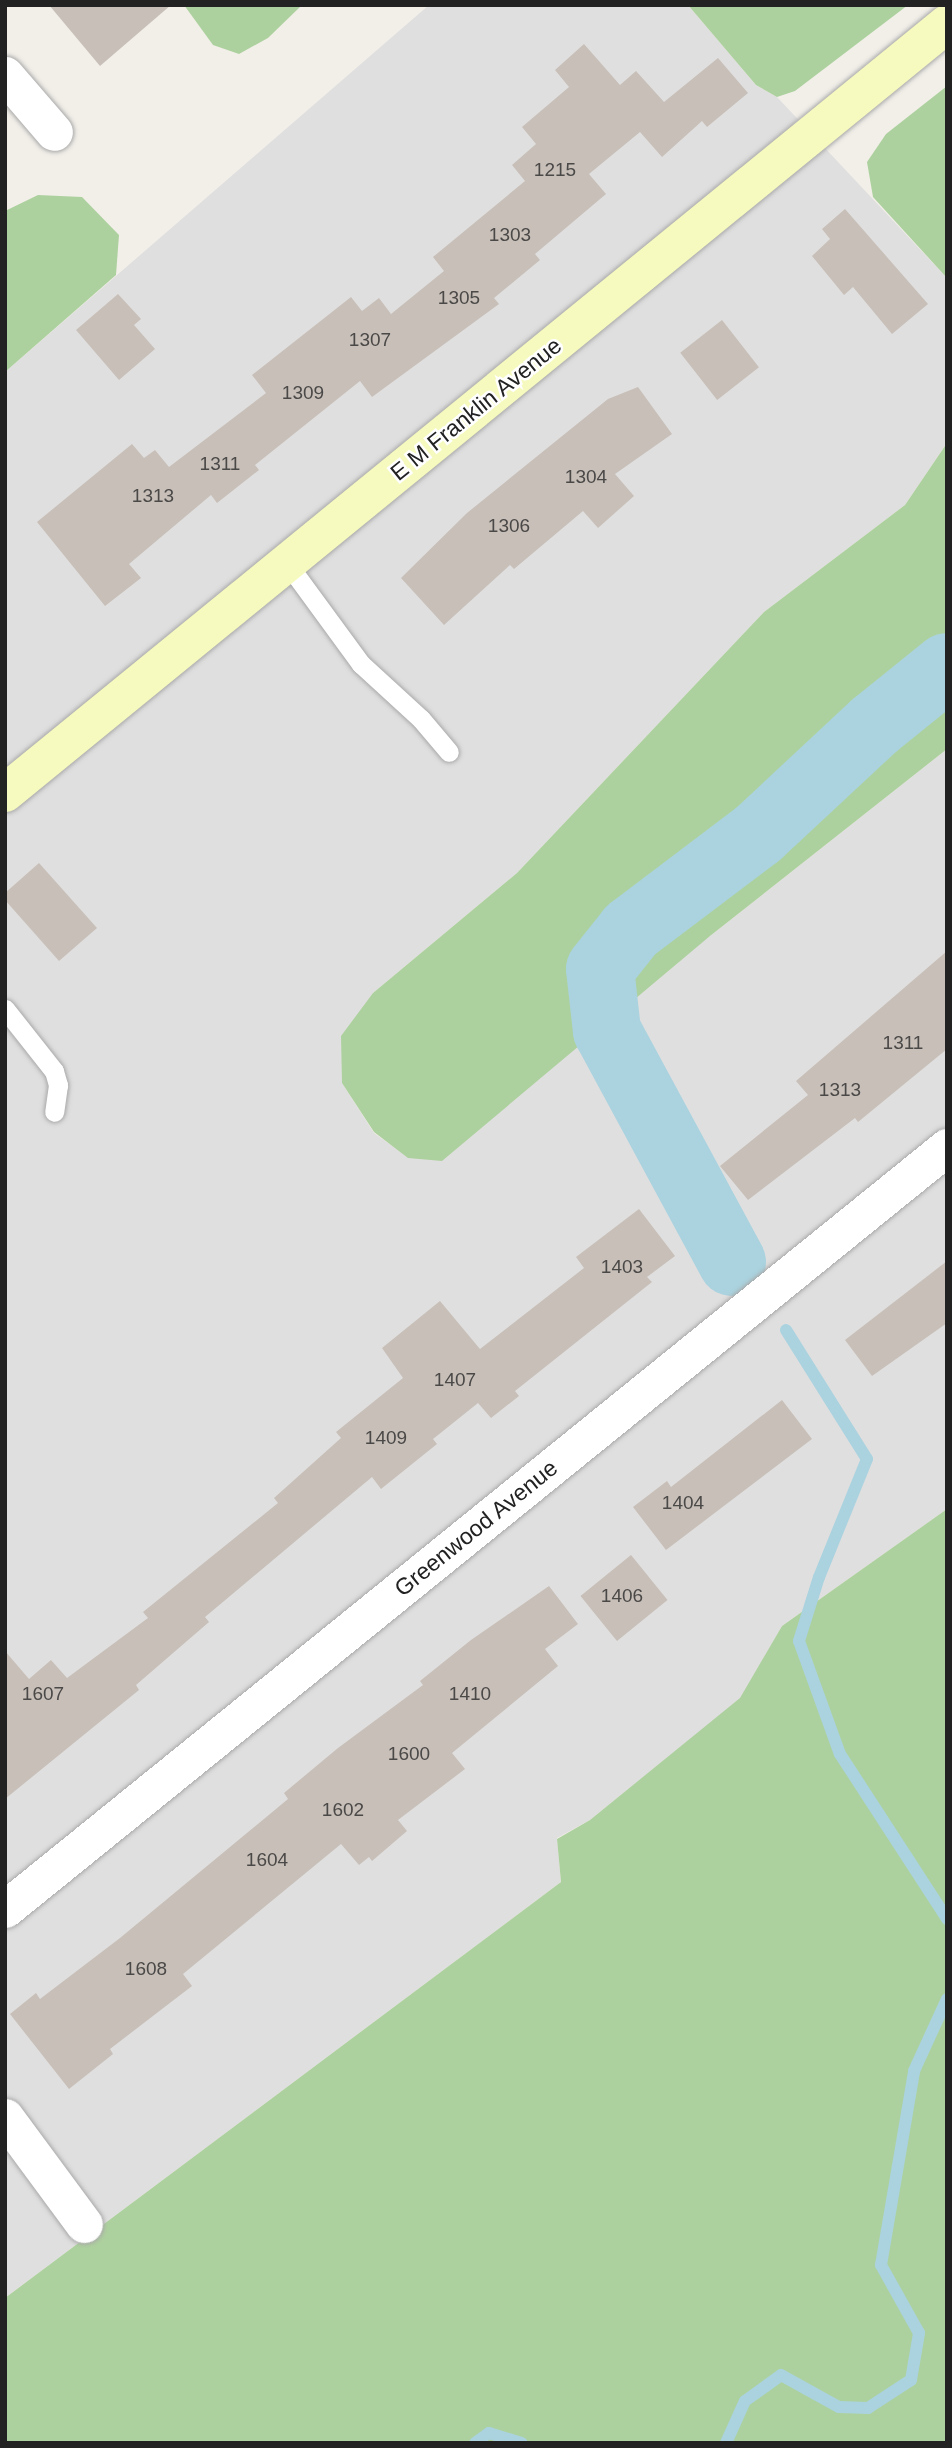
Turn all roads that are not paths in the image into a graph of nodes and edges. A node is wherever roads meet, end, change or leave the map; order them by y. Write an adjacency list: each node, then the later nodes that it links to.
1 (947, 24): 4 (street, E M Franklin Avenue)
2 (5, 75): 3 (street)
3 (54, 132)
4 (287, 563): 5 (lane); 6 (street, E M Franklin Avenue)
5 (449, 752)
6 (5, 793)
7 (5, 1009): 8 (lane)
8 (54, 1112)
9 (947, 1147): 10 (street, Greenwood Avenue)
10 (5, 1909)
11 (5, 2117): 12 (street)
12 (84, 2224)

